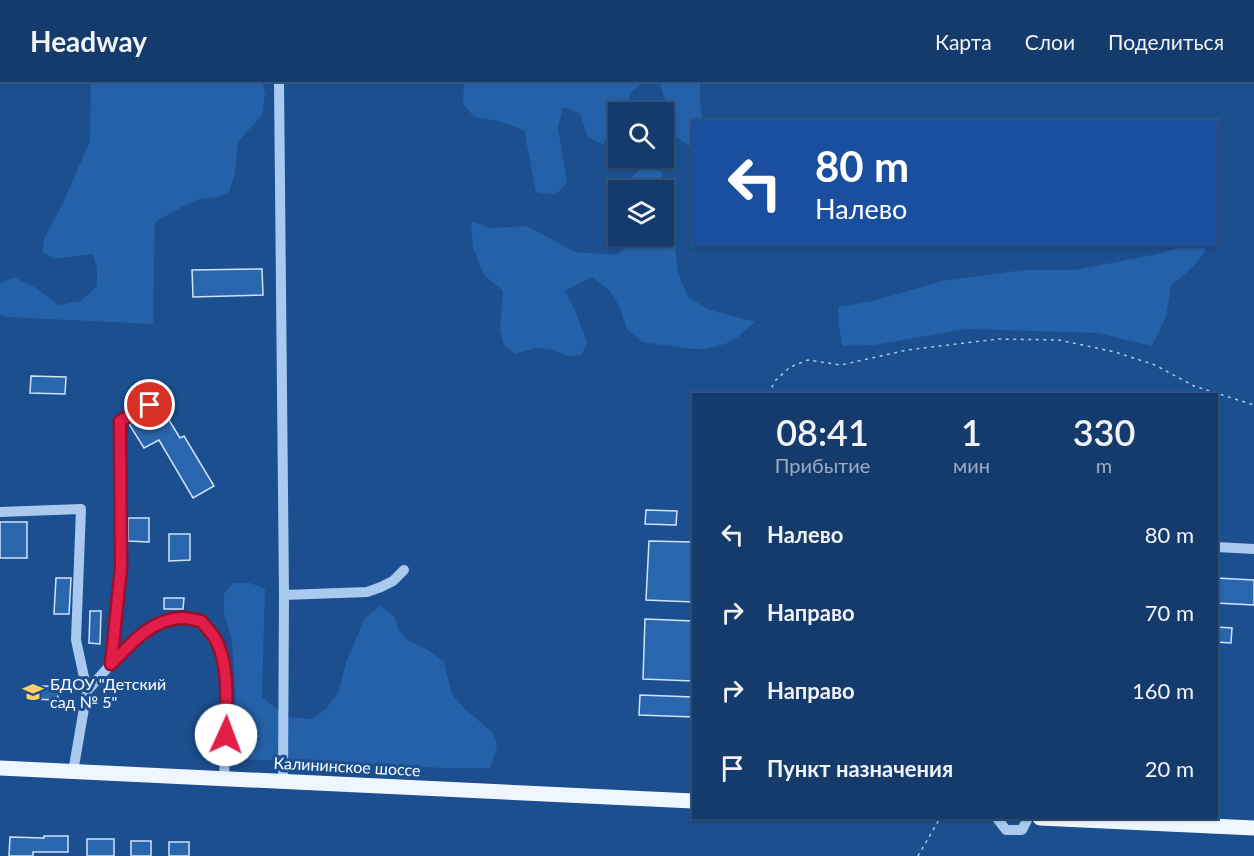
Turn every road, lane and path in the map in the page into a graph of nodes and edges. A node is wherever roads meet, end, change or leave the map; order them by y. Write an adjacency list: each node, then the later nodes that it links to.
1 (279, 84): 11 (street)
2 (769, 393): 3 (path)
3 (1216, 393)
4 (1218, 394): 6 (path)
5 (165, 397): 12 (street)
6 (1254, 405)
7 (0, 512): 13 (street)
8 (1218, 547): 9 (street)
9 (1254, 549)
10 (404, 570): 11 (street)
11 (284, 595): 17 (street)
12 (111, 664): 13 (street); 16 (street)
13 (87, 691): 15 (street)
14 (0, 768): 15 (main road, Калининское шоссе)
15 (73, 772): 16 (main road, Калининское шоссе)
16 (224, 779): 17 (main road, Калининское шоссе)
17 (283, 782): 18 (main road, Калининское шоссе)
18 (692, 801)
19 (939, 819): 24 (path)
20 (998, 819): 21 (street)
21 (1028, 819)
22 (1061, 819): 23 (main road)
23 (1254, 828)
24 (918, 856)

